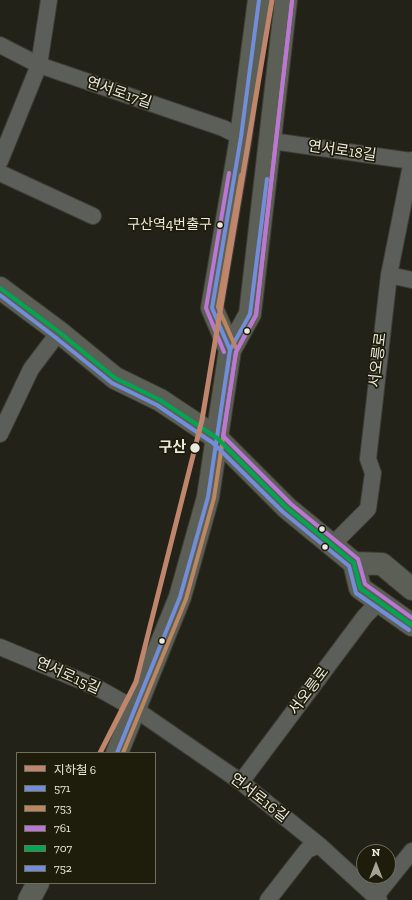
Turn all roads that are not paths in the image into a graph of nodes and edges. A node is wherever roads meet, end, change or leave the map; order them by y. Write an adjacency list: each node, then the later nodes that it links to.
1 (49, 0): 5 (street)
2 (258, 0): 6 (main road)
3 (286, 0): 7 (main road)
4 (0, 44): 5 (street, 연서로17길)
5 (39, 65): 6 (street, 연서로17길); 8 (street)
6 (241, 137): 16 (main road)
7 (272, 141): 9 (street, 연서로18길); 16 (main road)
8 (0, 161)
9 (412, 161): 12 (street, 서오릉로)
10 (0, 173): 11 (street)
11 (93, 216)
12 (389, 275): 13 (street); 19 (street, 서오릉로)
13 (412, 280)
14 (0, 288): 15 (main road)
15 (59, 332): 17 (street); 18 (main road)
16 (230, 350): 18 (main road)
17 (0, 434)
18 (217, 438): 19 (main road); 25 (main road)
19 (332, 545): 20 (main road)
20 (354, 563): 21 (main road); 22 (main road)
21 (412, 589)
22 (379, 602): 23 (main road); 27 (street, 서오릉로)
23 (412, 625)
24 (0, 647): 25 (street, 연서로15길)
25 (135, 709): 26 (main road); 27 (street, 연서로16길)
26 (116, 752)
27 (241, 782): 28 (street, 연서로16길)
28 (318, 845): 31 (street, 연서로16길); 33 (street)
29 (412, 852): 31 (street, 연서로16길)
30 (37, 884): 32 (main road)
31 (377, 898)
32 (29, 900)
33 (268, 900)

